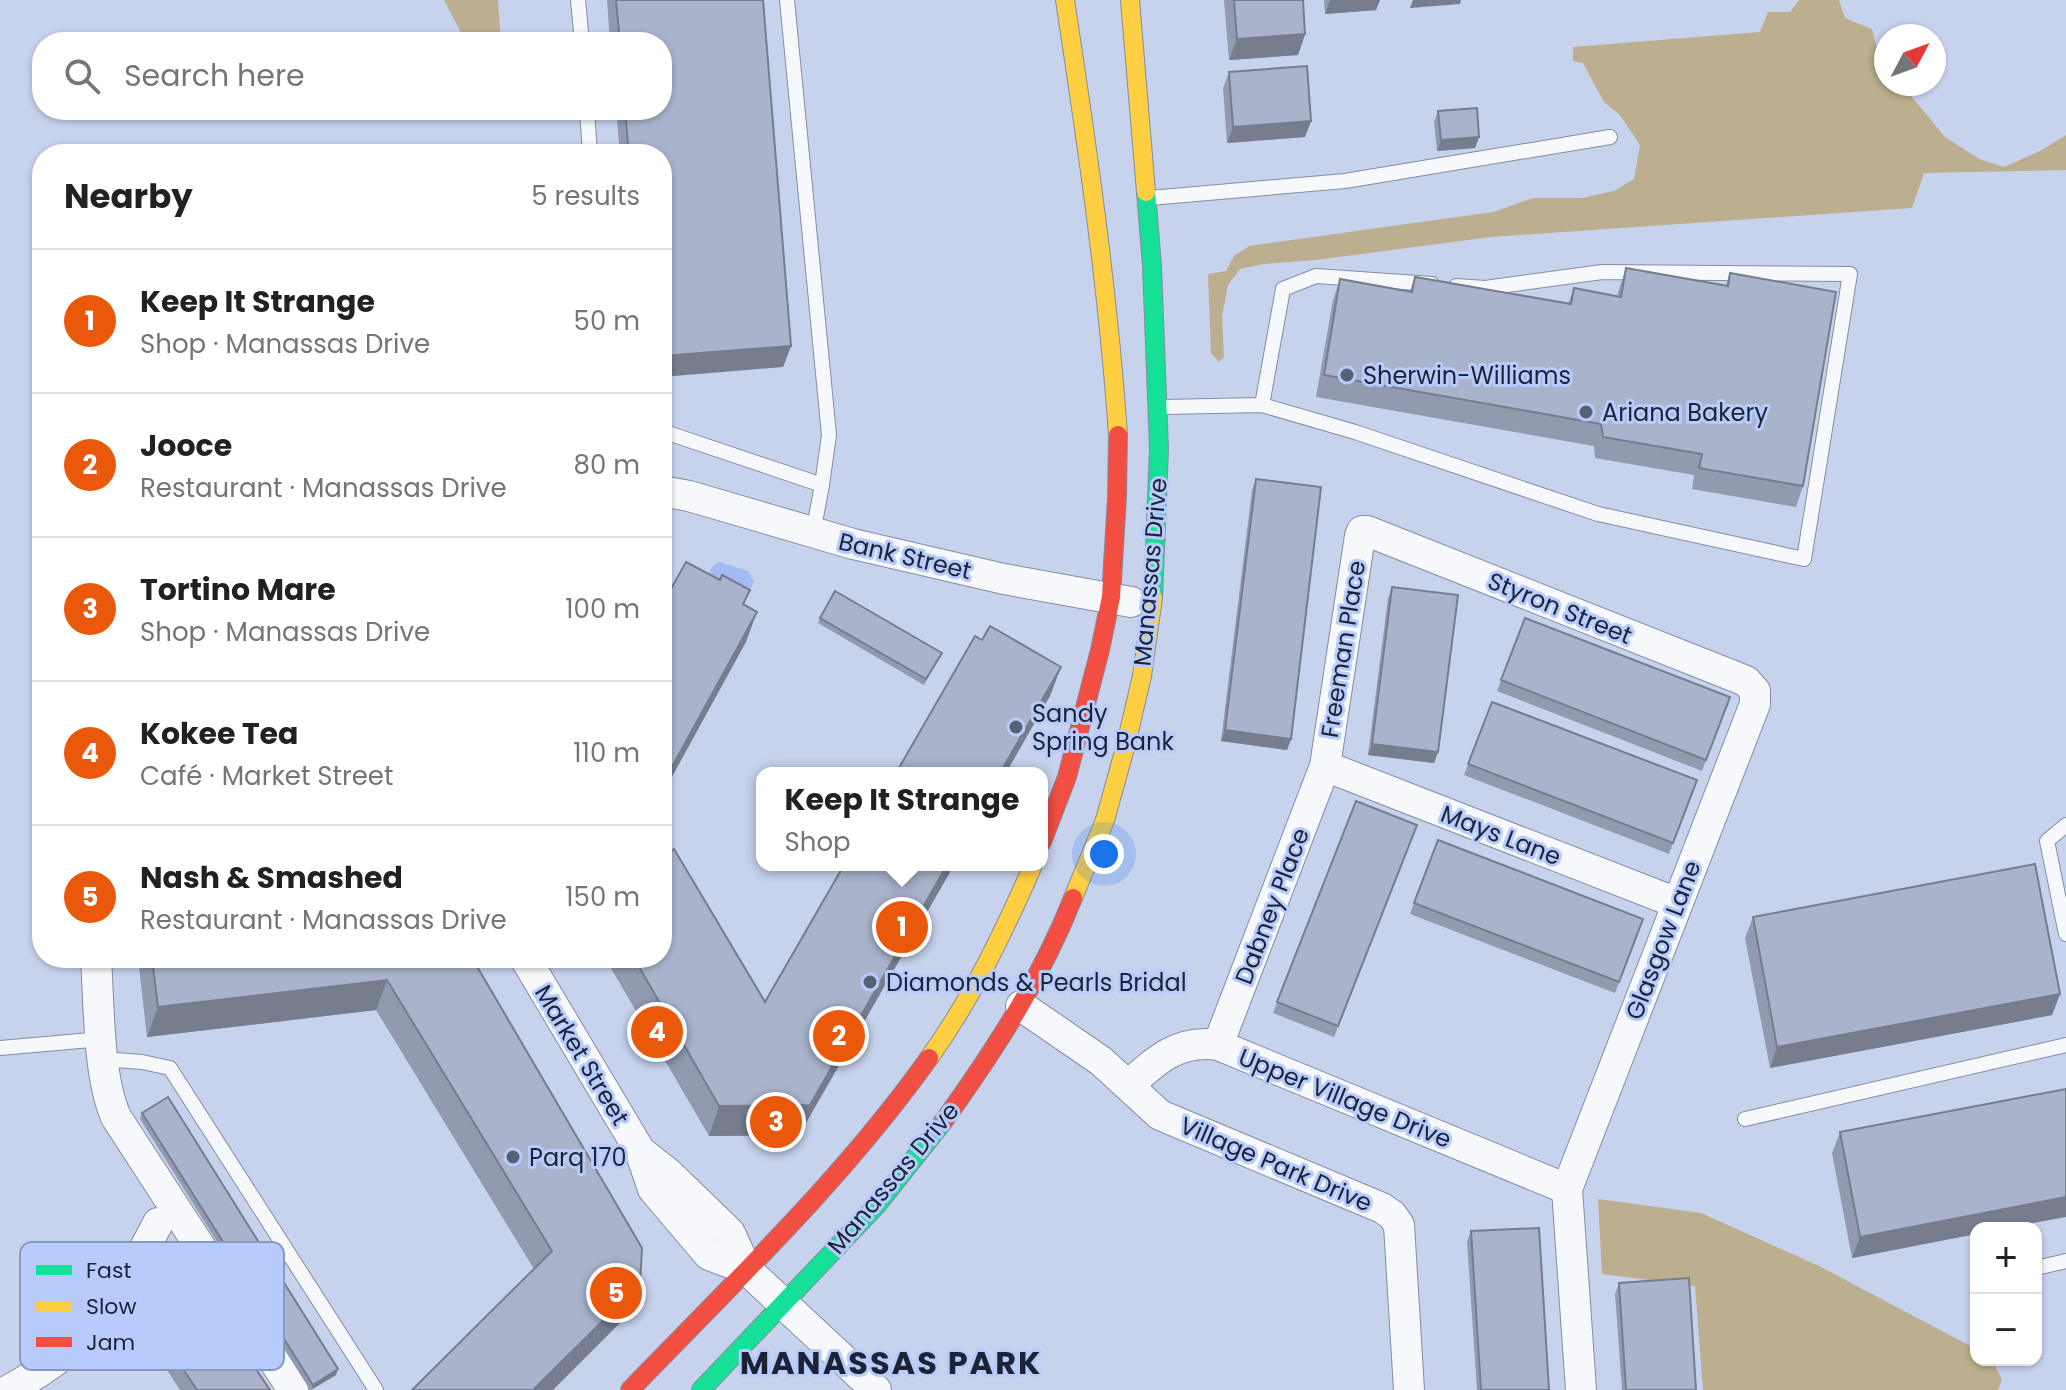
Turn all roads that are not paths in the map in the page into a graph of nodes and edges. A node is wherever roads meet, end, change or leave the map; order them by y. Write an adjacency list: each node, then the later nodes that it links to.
1 (578, 0): 5 (lane)
2 (787, 0): 13 (lane)
3 (1065, 0): 17 (main road, Manassas Drive)
4 (1130, 0): 9 (main road, Manassas Drive)
5 (581, 32)
6 (588, 120): 8 (lane)
7 (1610, 137): 9 (lane)
8 (589, 144)
9 (1146, 198): 11 (main road, Manassas Drive)
10 (1262, 405): 10 (lane); 11 (lane)
11 (1157, 408): 18 (main road, Manassas Drive)
12 (672, 434): 13 (lane)
13 (822, 485): 16 (lane)
14 (672, 493): 16 (street, Bank Street)
15 (1362, 531): 19 (street, Styron Street); 20 (street, Freeman Place)
16 (813, 533): 17 (street, Bank Street)
17 (1111, 597): 18 (street, Bank Street); 22 (main road, Manassas Drive)
18 (1152, 606): 30 (main road, Manassas Drive)
19 (1755, 691): 25 (street, Glasgow Lane)
20 (1325, 766): 25 (street, Mays Lane); 31 (street, Dabney Place)
21 (2066, 825): 27 (lane)
22 (1048, 826)
23 (1032, 871): 45 (main road, Manassas Drive)
24 (1035, 871): 26 (main road)
25 (1677, 903): 37 (street, Glasgow Lane)
26 (1023, 931)
27 (2066, 934)
28 (97, 968): 34 (street)
29 (531, 968): 45 (street, Market Street)
30 (1014, 995): 35 (street, Village Park Drive); 46 (main road, Manassas Drive)
31 (1218, 1045): 35 (street, Upper Village Drive); 37 (street, Upper Village Drive)
32 (2066, 1045): 36 (lane)
33 (0, 1048): 34 (lane)
34 (103, 1049): 40 (street); 41 (lane)
35 (1129, 1085): 55 (street, Village Park Drive)
36 (1745, 1119)
37 (1567, 1189): 56 (street)
38 (158, 1223): 39 (street)
39 (149, 1242)
40 (196, 1242)
41 (281, 1242)
42 (284, 1246): 51 (lane)
43 (2066, 1261): 44 (lane)
44 (2042, 1267)
45 (746, 1269): 46 (street); 52 (main road, Manassas Drive)
46 (782, 1303): 53 (main road, Manassas Drive); 54 (street)
47 (43, 1370): 49 (street)
48 (280, 1370): 50 (street)
49 (9, 1390)
50 (293, 1390)
51 (376, 1390)
52 (630, 1390)
53 (701, 1390)
54 (876, 1390)
55 (1409, 1390)
56 (1581, 1390)

